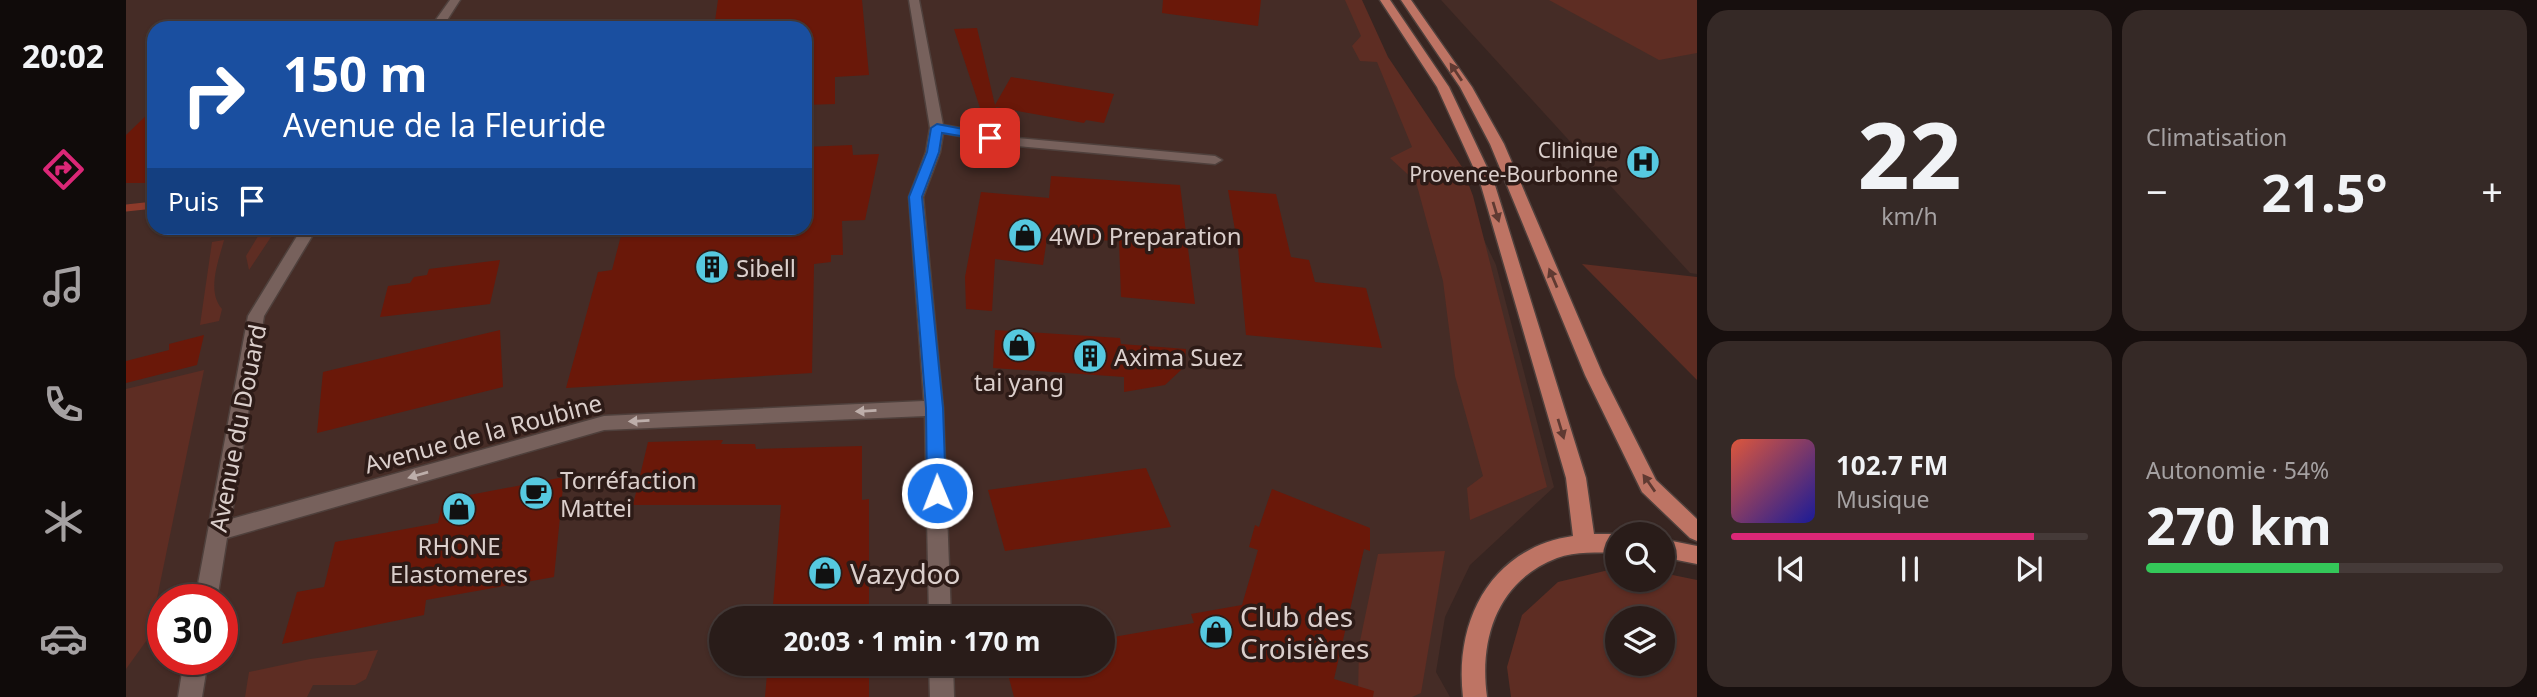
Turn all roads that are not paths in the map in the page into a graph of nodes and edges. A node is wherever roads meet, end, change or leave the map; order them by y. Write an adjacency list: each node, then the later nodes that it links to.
1 (456, 0): 5 (street)
2 (914, 0): 6 (street)
3 (1385, 0): 13 (main road, one-way to 13)
4 (1406, 0): 10 (main road, one-way to 4)
5 (441, 21)
6 (937, 128): 7 (street); 9 (street)
7 (1215, 160)
8 (305, 235): 11 (street, Avenue du Douard)
9 (934, 408): 11 (street, Avenue de la Roubine, one-way to 11); 17 (street)
10 (1697, 531)
11 (217, 532): 16 (street, Avenue du Douard)
12 (1605, 543): 13 (main road)
13 (1585, 544): 20 (main road)
14 (1675, 551): 15 (main road)
15 (1697, 555)
16 (209, 584)
17 (940, 606)
18 (194, 675): 21 (street)
19 (941, 676): 22 (street)
20 (1473, 695)
21 (190, 697)
22 (942, 697)

